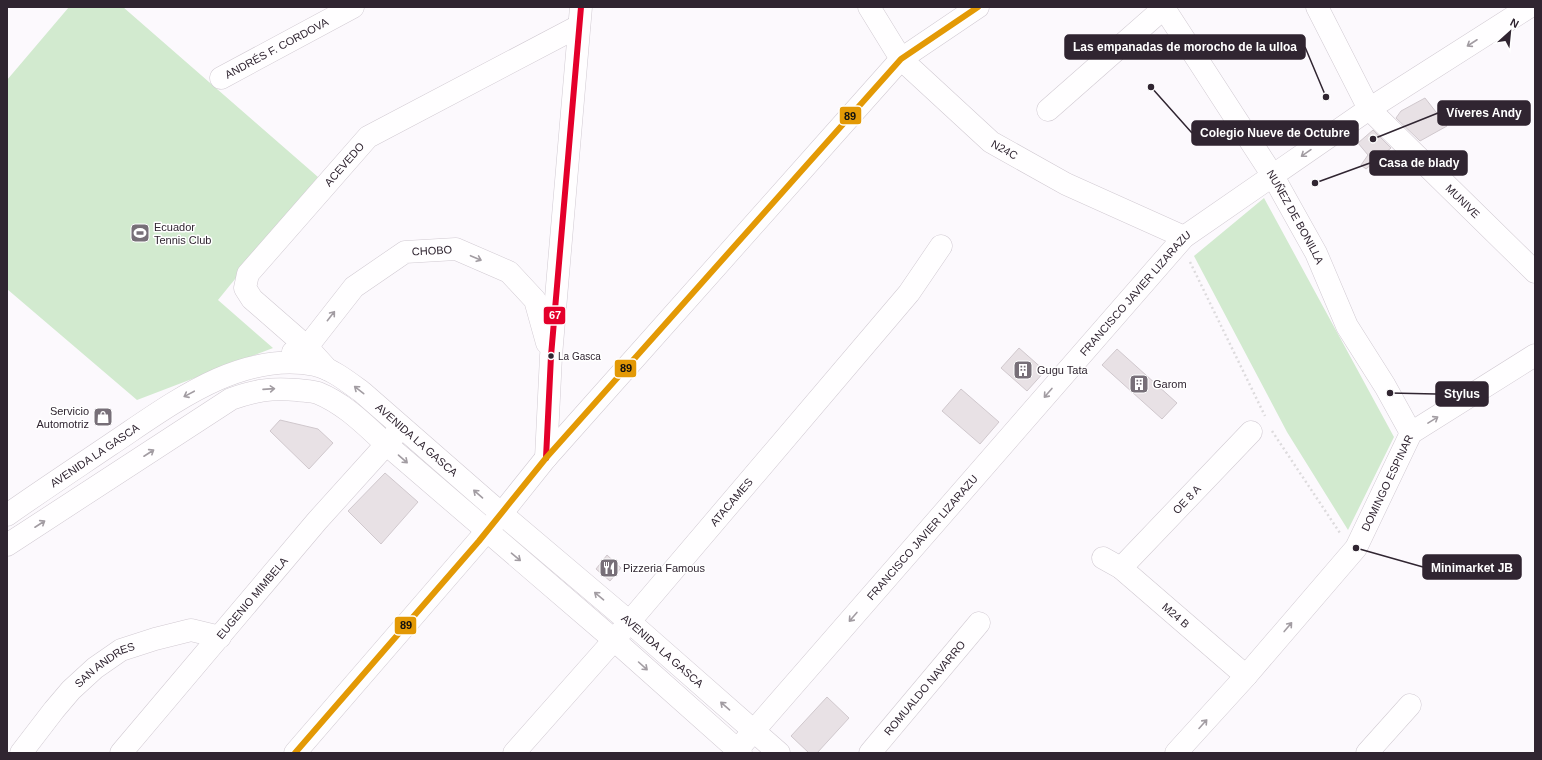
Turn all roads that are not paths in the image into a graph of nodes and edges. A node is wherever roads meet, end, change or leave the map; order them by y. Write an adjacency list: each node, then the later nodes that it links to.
1 (353, 7): 9 (street, ANDRÉS F. CORDOVA)
2 (869, 7): 8 (street, N24C)
3 (978, 7): 8 (street)
4 (1317, 7): 10 (street, MUNIVE)
5 (1529, 7): 10 (street, FRANCISCO JAVIER LIZARAZU, one-way to 10)
6 (1165, 8): 11 (street); 12 (street, NUÑEZ DE BONILLA)
7 (580, 16): 16 (street, ACEVEDO); 18 (street)
8 (901, 59): 14 (street, N24C); 25 (street)
9 (221, 78)
10 (1369, 109): 12 (street, FRANCISCO JAVIER LIZARAZU, one-way to 12); 15 (street, MUNIVE)
11 (1048, 110)
12 (1273, 176): 14 (street, FRANCISCO JAVIER LIZARAZU); 23 (street, NUÑEZ DE BONILLA)
13 (941, 246): 31 (street, ATACAMES)
14 (1186, 246): 37 (street, FRANCISCO JAVIER LIZARAZU, one-way to 37)
15 (1535, 272)
16 (307, 347): 18 (street, CHOBO, one-way to 18); 19 (street); 20 (street, ACEVEDO)
17 (1535, 355): 23 (street, DOMINGO ESPINAR, one-way to 17)
18 (551, 356): 25 (street)
19 (250, 368): 20 (street, AVENIDA LA GASCA); 27 (street, AVENIDA LA GASCA, one-way to 27)
20 (327, 369): 22 (street, AVENIDA LA GASCA, one-way to 20)
21 (1262, 425): 30 (street, OE 8 A)
22 (401, 428): 24 (street, EUGENIO MIMBELA); 26 (street, AVENIDA LA GASCA, one-way to 22)
23 (1412, 433): 35 (street, DOMINGO ESPINAR, one-way to 23)
24 (386, 444): 28 (street, AVENIDA LA GASCA, one-way to 28); 29 (street, AVENIDA LA GASCA, one-way to 24); 33 (street, EUGENIO MIMBELA)
25 (546, 458): 26 (street)
26 (501, 514): 28 (street); 31 (street, AVENIDA LA GASCA, one-way to 26)
27 (7, 515)
28 (486, 532): 34 (street, AVENIDA LA GASCA, one-way to 34); 41 (street)
29 (7, 545)
30 (1112, 563): 35 (street, M24 B)
31 (629, 621): 34 (street, ATACAMES); 37 (street, AVENIDA LA GASCA, one-way to 31)
32 (979, 623): 44 (street, ROMUALDO NAVARRO)
33 (220, 637): 39 (street, SAN ANDRES); 40 (street, EUGENIO MIMBELA)
34 (614, 640): 38 (street, AVENIDA LA GASCA, one-way to 38); 42 (street, ATACAMES)
35 (1246, 676): 45 (street, DOMINGO ESPINAR, one-way to 35)
36 (1410, 705): 46 (street)
37 (754, 731): 38 (street, FRANCISCO JAVIER LIZARAZU); 43 (street, AVENIDA LA GASCA)
38 (737, 752)
39 (21, 753)
40 (121, 753)
41 (295, 753)
42 (514, 753)
43 (779, 753)
44 (870, 753)
45 (1176, 753)
46 (1367, 753)

